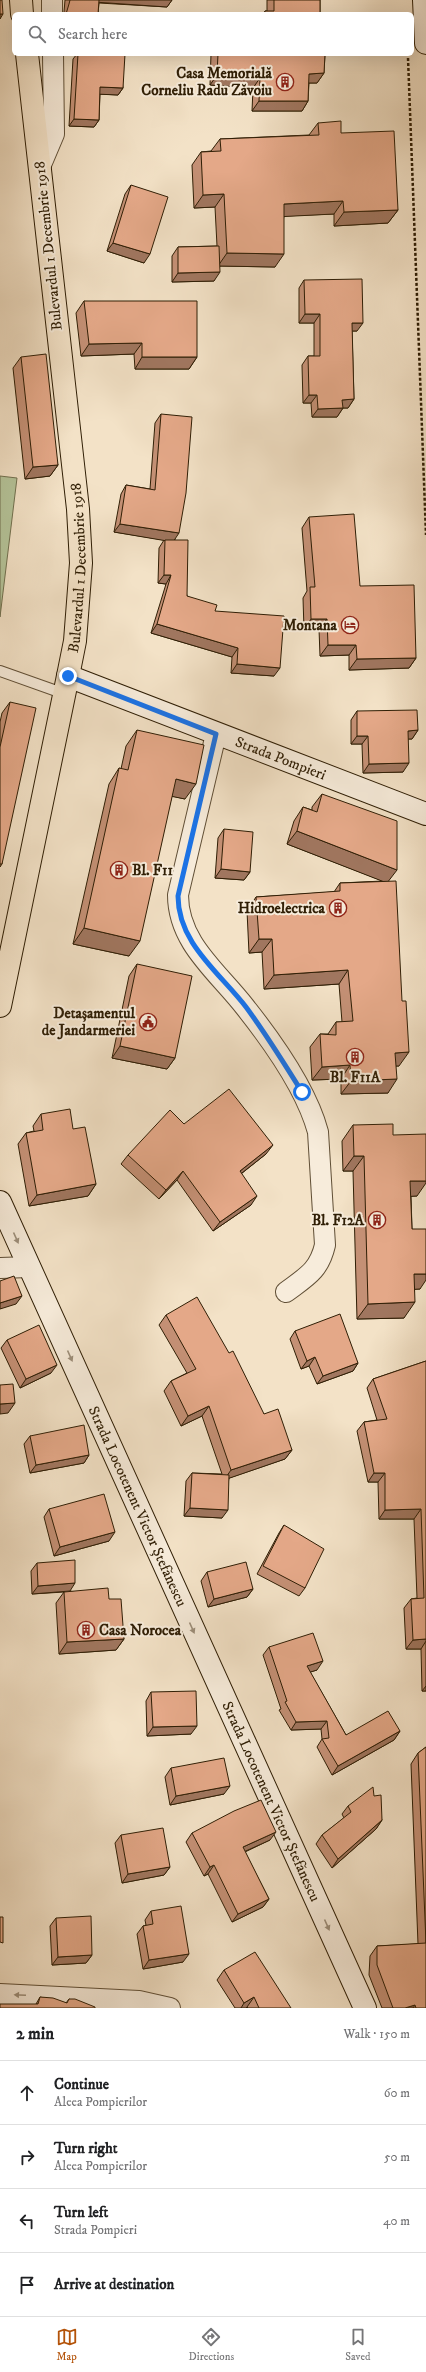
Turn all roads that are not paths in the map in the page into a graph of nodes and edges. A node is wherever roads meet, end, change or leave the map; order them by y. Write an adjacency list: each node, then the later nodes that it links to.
1 (21, 0): 4 (main road)
2 (52, 0): 5 (street)
3 (424, 0): 6 (main road)
4 (22, 12)
5 (52, 12)
6 (426, 43)
7 (27, 56): 9 (main road, Bulevardul 1 Decembrie 1918)
8 (53, 56): 9 (street)
9 (40, 167): 11 (main road, Bulevardul 1 Decembrie 1918)
10 (0, 671): 11 (lane)
11 (67, 685): 12 (main road, Strada Pompieri); 14 (main road, Bulevardul 1 Decembrie 1918)
12 (216, 734): 13 (main road, Strada Pompieri); 18 (street)
13 (426, 814)
14 (0, 1006)
15 (0, 1202): 16 (main road, Strada Locotenent Victor Ștefănescu, one-way to 16)
16 (29, 1267): 17 (street); 21 (main road, Strada Locotenent Victor Ștefănescu, one-way to 21)
17 (0, 1268)
18 (286, 1292)
19 (0, 1994): 20 (street, one-way to 19)
20 (170, 2008)
21 (365, 2008)

